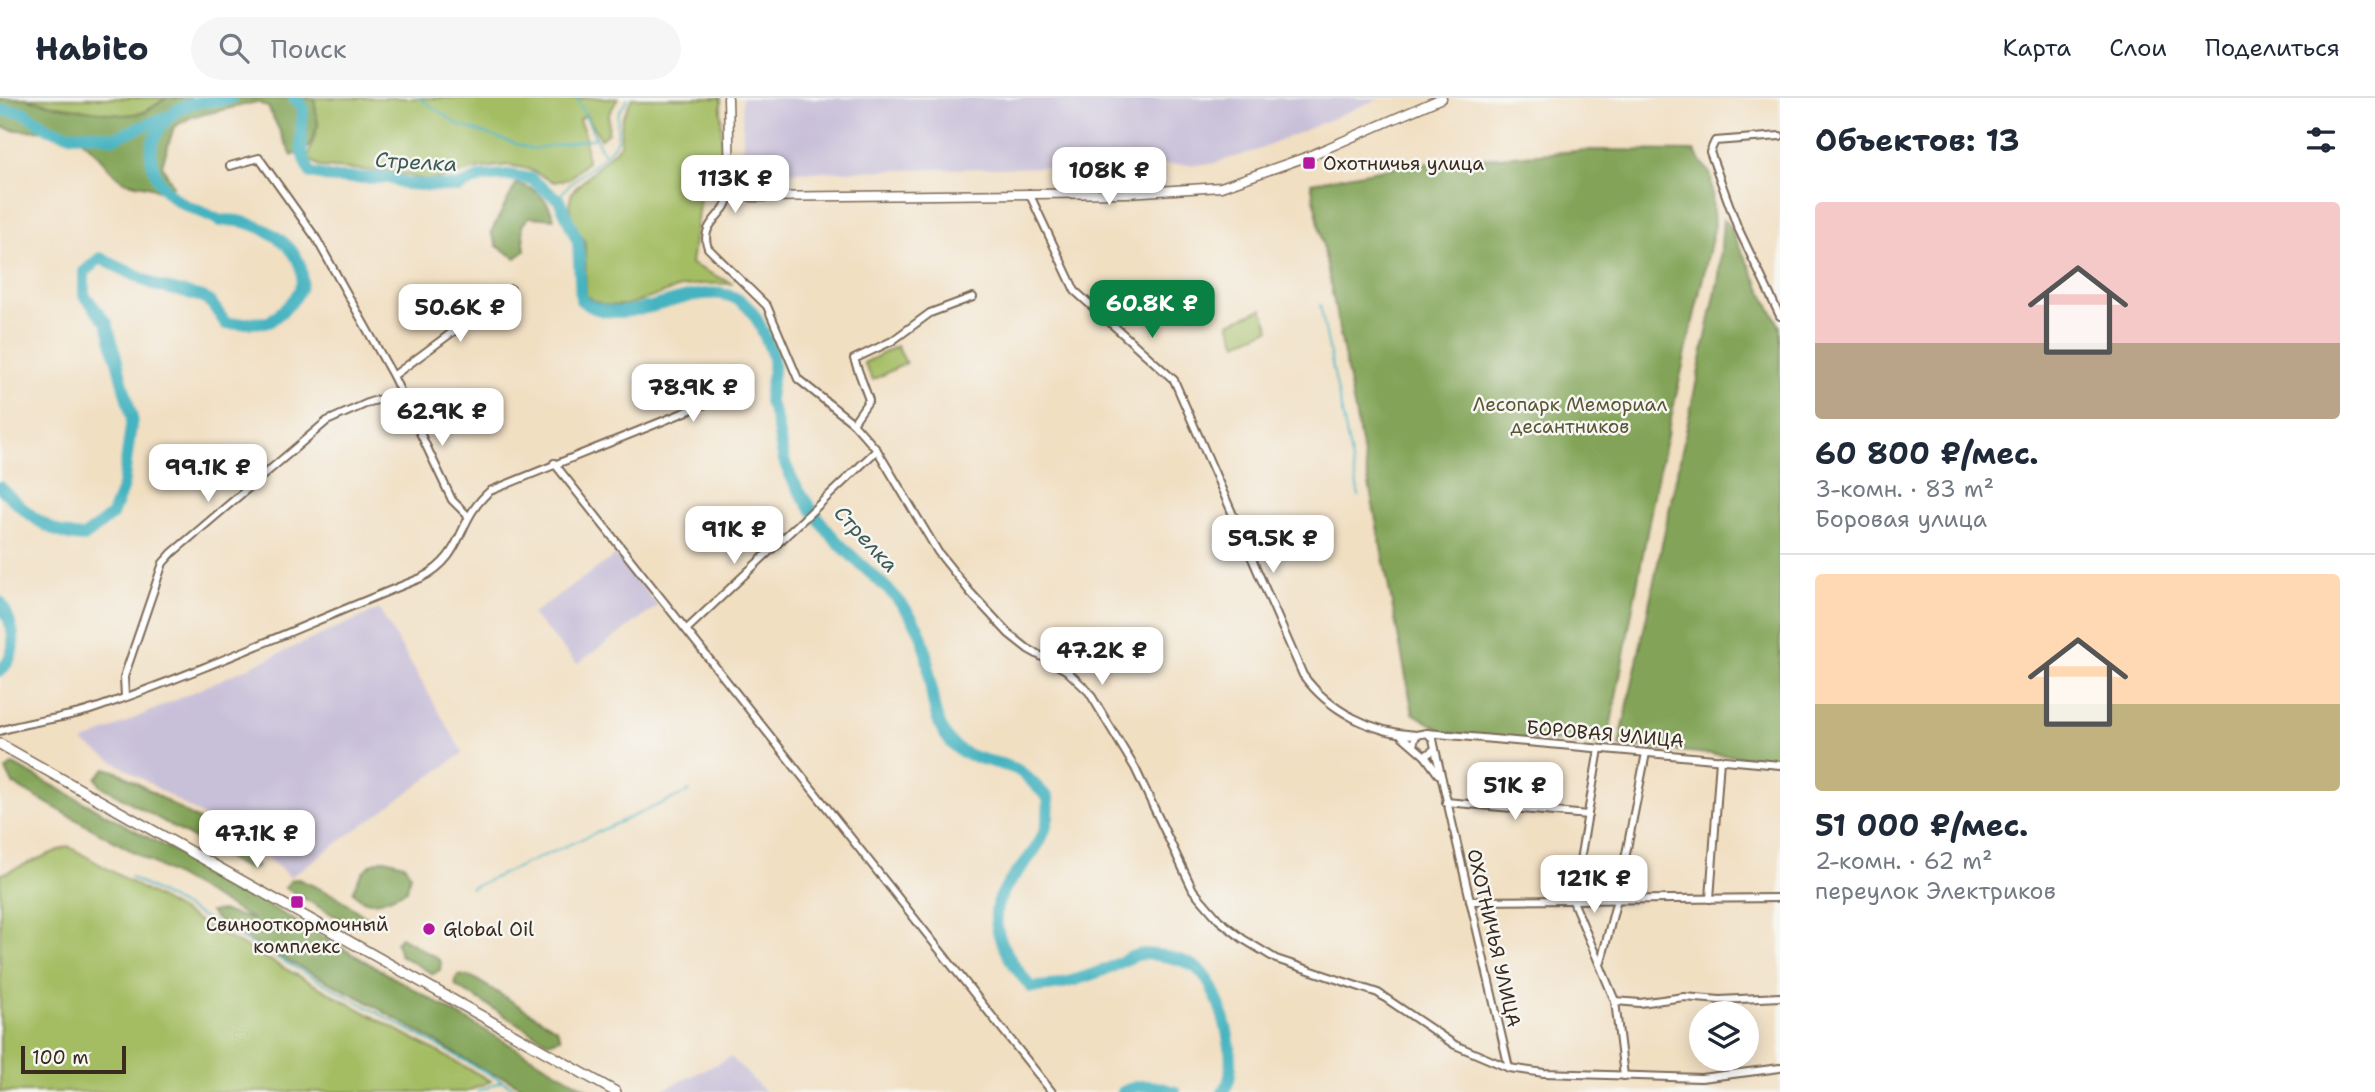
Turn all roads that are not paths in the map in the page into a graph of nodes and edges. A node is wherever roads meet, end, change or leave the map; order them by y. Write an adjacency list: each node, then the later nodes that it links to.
1 (728, 98): 5 (street)
2 (1442, 98): 6 (street)
3 (1780, 136): 9 (street)
4 (230, 166): 10 (street)
5 (736, 189): 6 (street); 13 (street)
6 (1030, 193): 21 (street)
7 (511, 289): 10 (street)
8 (973, 297): 13 (street)
9 (1780, 316)
10 (393, 376): 11 (street)
11 (400, 394): 16 (street); 18 (street)
12 (710, 402): 15 (street)
13 (853, 423): 14 (street)
14 (877, 450): 17 (street); 43 (street)
15 (554, 463): 16 (street); 17 (street)
16 (468, 516): 18 (street)
17 (687, 629): 47 (street)
18 (125, 697): 19 (street)
19 (0, 731)
20 (1427, 733): 22 (street, БОРОВАЯ УЛИЦА); 23 (street); 26 (street)
21 (1400, 734): 23 (street); 25 (street)
22 (1439, 735): 26 (street); 27 (street, БОРОВАЯ УЛИЦА)
23 (1416, 736): 25 (street)
24 (0, 744): 46 (main road)
25 (1413, 745): 29 (street, ОХОТНИЧЬЯ УЛИЦА)
26 (1435, 746): 29 (street); 32 (street, ОХОТНИЧЬЯ УЛИЦА)
27 (1598, 749): 28 (street, БОРОВАЯ УЛИЦА); 34 (street)
28 (1646, 753): 30 (street, БОРОВАЯ УЛИЦА); 36 (street)
29 (1425, 756): 32 (street, ОХОТНИЧЬЯ УЛИЦА)
30 (1720, 760): 31 (street, БОРОВАЯ УЛИЦА); 37 (street)
31 (1780, 765)
32 (1439, 775): 33 (street, ОХОТНИЧЬЯ УЛИЦА)
33 (1446, 802): 34 (street); 38 (street, ОХОТНИЧЬЯ УЛИЦА)
34 (1588, 815): 39 (street)
35 (1780, 898): 37 (street)
36 (1617, 899): 37 (street); 39 (street); 40 (street)
37 (1710, 899)
38 (1471, 901): 39 (street); 43 (street, ОХОТНИЧЬЯ УЛИЦА)
39 (1573, 901): 40 (street)
40 (1601, 962): 42 (street)
41 (1780, 997): 42 (street)
42 (1615, 1001): 45 (street)
43 (1509, 1068): 45 (street)
44 (1780, 1068): 45 (street)
45 (1624, 1076)
46 (616, 1092)
47 (1052, 1092)

